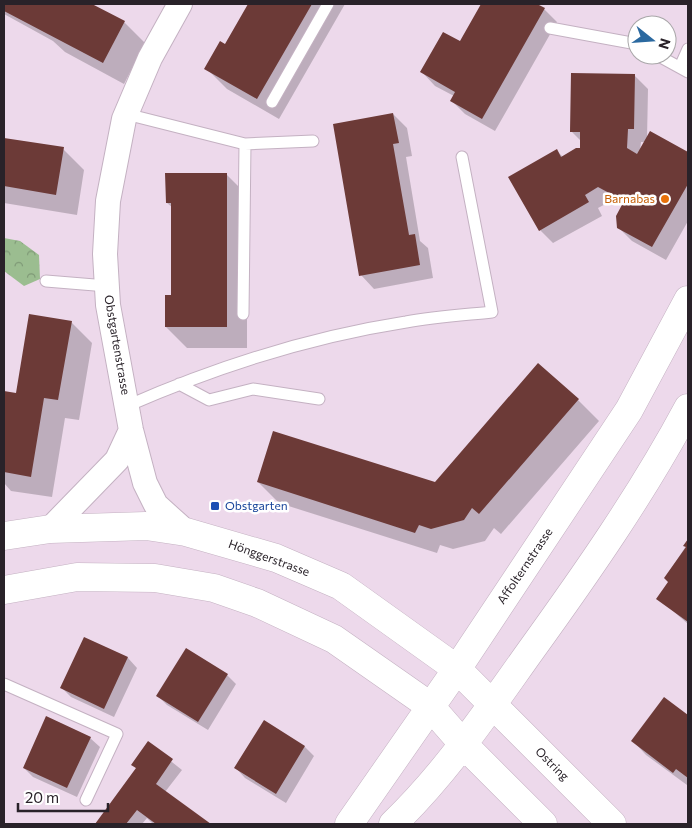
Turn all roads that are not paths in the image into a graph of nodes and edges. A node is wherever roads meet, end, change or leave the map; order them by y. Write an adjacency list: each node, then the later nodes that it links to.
1 (180, 4): 8 (street, Obstgartenstrasse)
2 (328, 4): 7 (lane)
3 (550, 28): 4 (lane)
4 (627, 42)
5 (688, 49): 6 (lane)
6 (684, 69)
7 (272, 102)
8 (126, 114): 10 (lane); 13 (street, Obstgartenstrasse)
9 (313, 141): 10 (lane)
10 (245, 144): 15 (lane)
11 (462, 156): 16 (lane)
12 (46, 280): 13 (lane)
13 (107, 286): 18 (street, Obstgartenstrasse)
14 (688, 300): 25 (main road, Affolternstrasse)
15 (243, 314)
16 (179, 384): 17 (lane); 18 (lane)
17 (319, 399)
18 (127, 406): 20 (street, Obstgartenstrasse)
19 (688, 408): 27 (main road)
20 (131, 430): 21 (street); 22 (street, Obstgartenstrasse)
21 (50, 529): 22 (main road, Hönggerstrasse); 23 (main road, Hönggerstrasse)
22 (186, 532): 25 (main road, Hönggerstrasse)
23 (4, 536)
24 (4, 590): 28 (main road)
25 (457, 669): 27 (main road, Hönggerstrasse); 28 (main road, Affolternstrasse)
26 (4, 684): 30 (lane)
27 (492, 705): 29 (main road); 34 (main road, Ostring)
28 (430, 706): 29 (main road); 31 (main road, Affolternstrasse)
29 (464, 745): 32 (main road); 33 (main road)
30 (86, 800)
31 (348, 824)
32 (393, 824)
33 (543, 824)
34 (612, 824)

